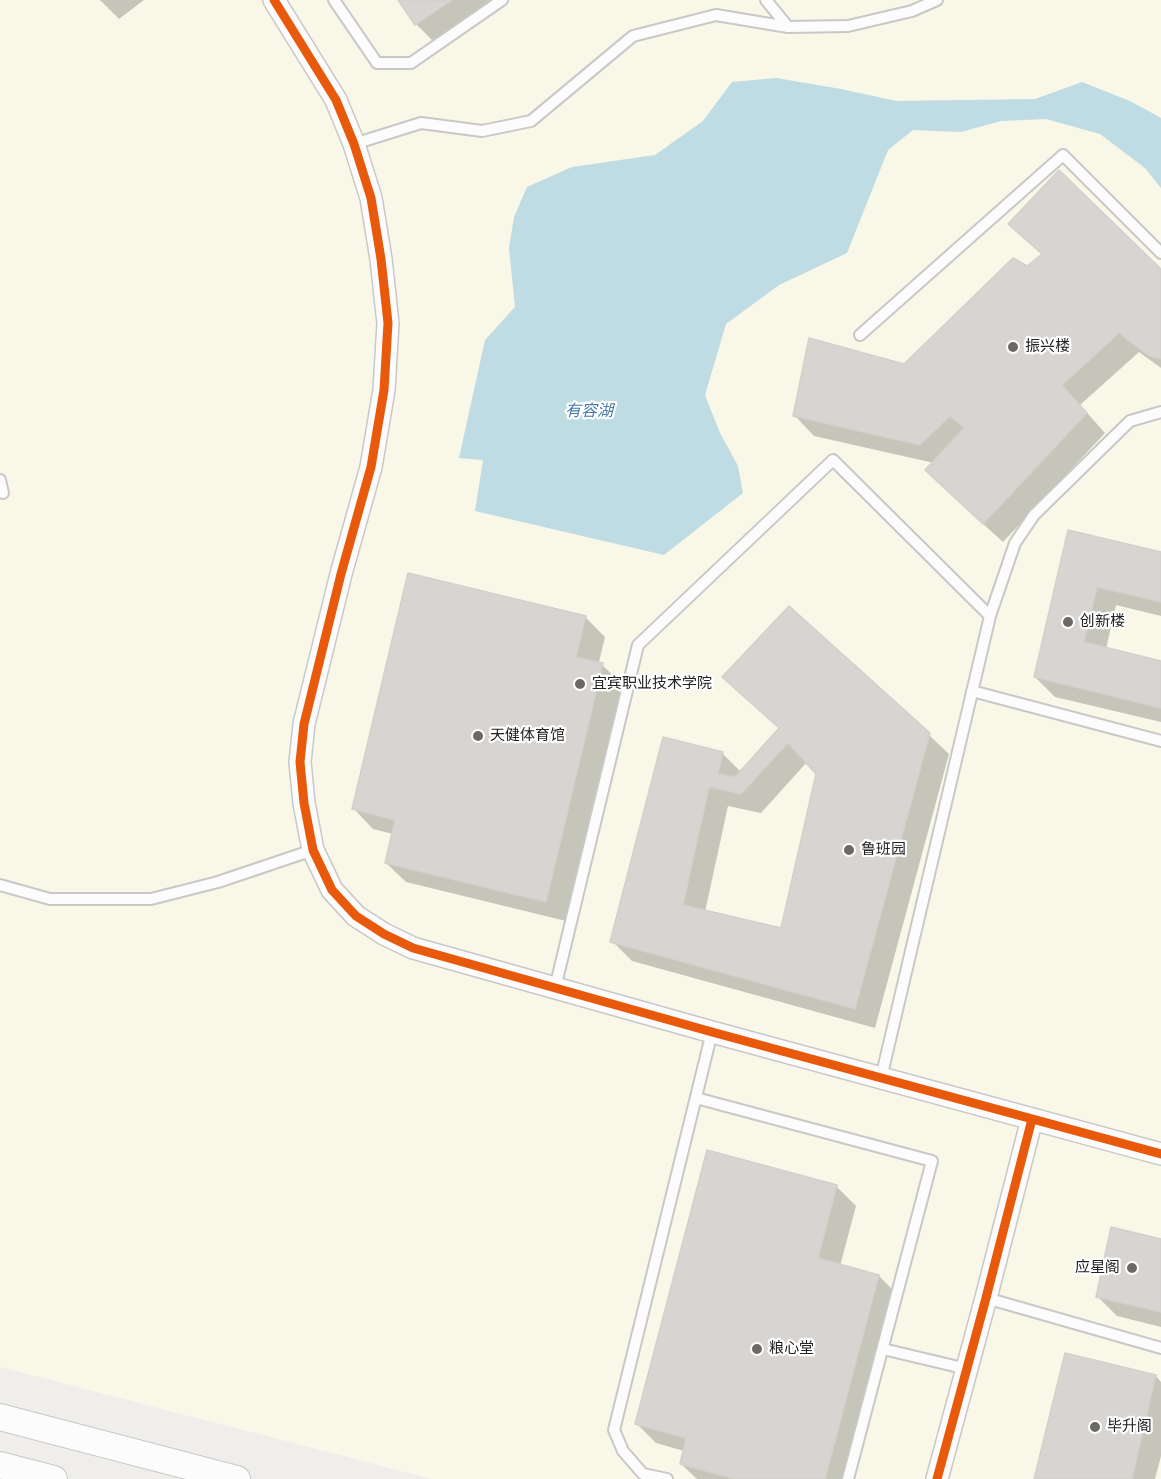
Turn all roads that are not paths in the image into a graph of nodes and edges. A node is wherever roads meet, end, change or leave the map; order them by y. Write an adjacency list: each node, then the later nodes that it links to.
1 (274, 0): 7 (street)
2 (334, 0): 3 (lane)
3 (501, 0)
4 (766, 0): 6 (lane)
5 (937, 0): 6 (lane)
6 (788, 27): 7 (lane)
7 (354, 144): 16 (street)
8 (1161, 253): 9 (lane)
9 (860, 334)
10 (1161, 412): 13 (lane)
11 (0, 480): 12 (lane)
12 (3, 493)
13 (990, 615): 14 (lane); 18 (lane)
14 (972, 692): 15 (lane); 20 (lane)
15 (1161, 741)
16 (313, 850): 17 (lane); 18 (street)
17 (0, 885)
18 (555, 988): 19 (street)
19 (712, 1032): 20 (street); 21 (lane)
20 (881, 1078): 22 (street)
21 (696, 1098): 26 (lane); 32 (lane)
22 (1032, 1119): 23 (street); 24 (street)
23 (1161, 1154)
24 (986, 1298): 25 (lane); 27 (street)
25 (1161, 1348)
26 (883, 1349): 27 (lane); 33 (lane)
27 (967, 1369): 34 (street)
28 (0, 1417): 31 (street)
29 (0, 1465): 30 (street)
30 (54, 1479)
31 (237, 1479)
32 (667, 1479)
33 (848, 1479)
34 (937, 1479)

